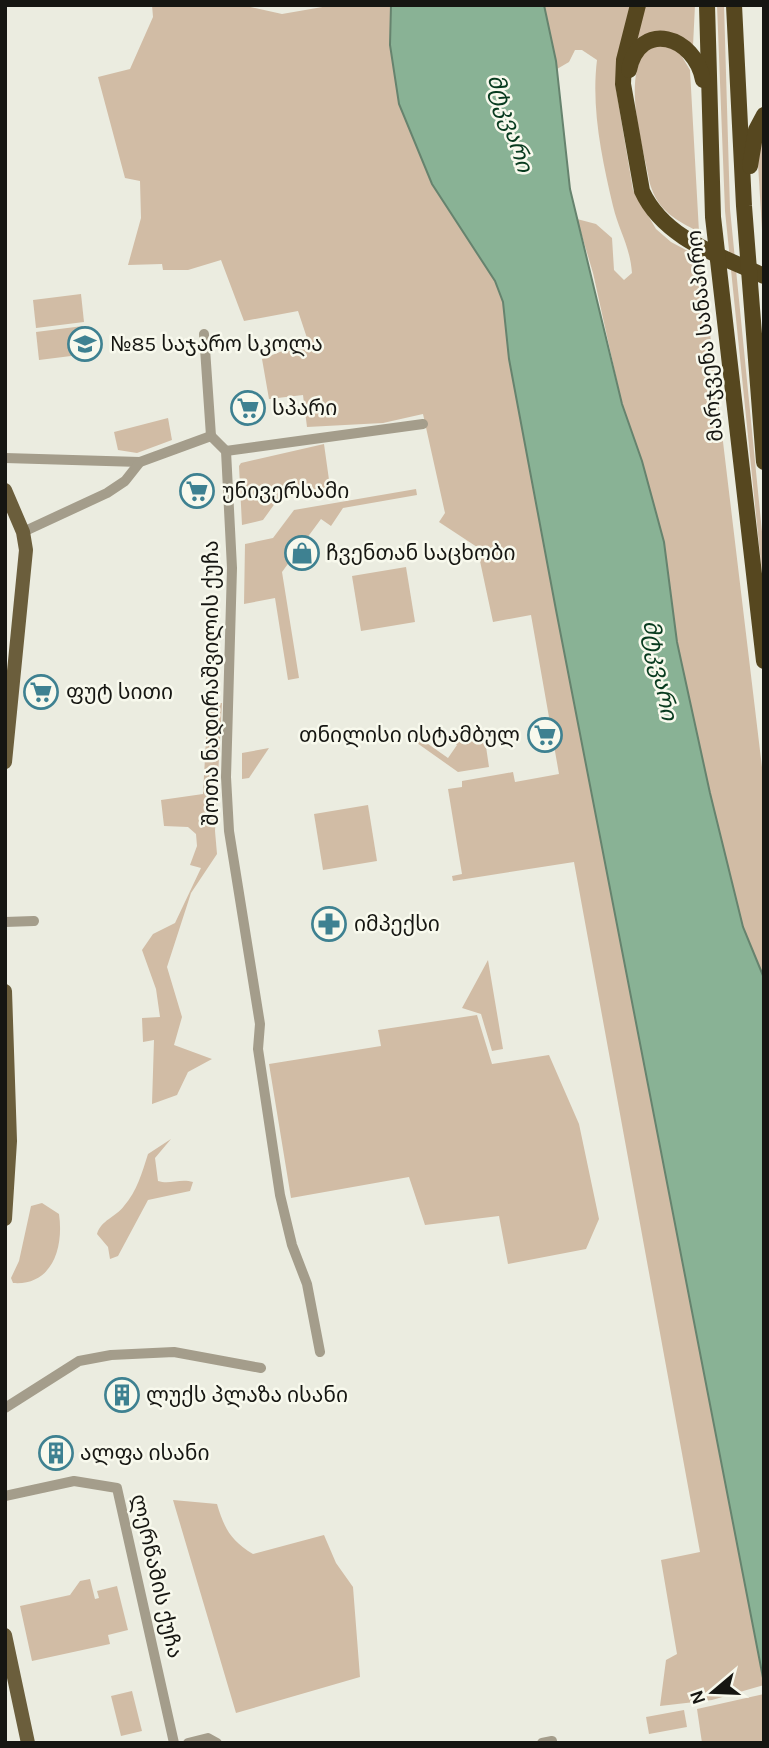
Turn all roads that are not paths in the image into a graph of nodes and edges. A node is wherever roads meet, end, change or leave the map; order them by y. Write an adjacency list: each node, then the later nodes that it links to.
1 (638, 5): 4 (highway)
2 (707, 5): 5 (highway, მარჯვენა სანაპირო)
3 (734, 5): 7 (highway)
4 (627, 103): 5 (highway); 8 (highway)
5 (709, 107): 19 (highway, მარჯვენა სანაპირო)
6 (764, 115): 7 (highway)
7 (744, 206): 15 (highway)
8 (764, 276)
9 (204, 334): 11 (street)
10 (423, 424): 12 (street)
11 (211, 436): 12 (street); 14 (street)
12 (226, 451): 26 (street, შოთა ნადირაშვილის ქუჩა)
13 (5, 458): 14 (street)
14 (140, 462): 17 (street)
15 (764, 462)
16 (5, 490): 17 (main road)
17 (23, 532): 18 (main road)
18 (11, 649): 20 (main road)
19 (764, 661)
20 (5, 762)
21 (34, 921): 22 (street)
22 (5, 922)
23 (5, 991): 24 (main road)
24 (7, 1029): 25 (main road)
25 (5, 1219)
26 (320, 1352)
27 (261, 1368): 28 (street)
28 (5, 1408)
29 (5, 1496): 32 (street, ლერწამის ქუჩა)
30 (5, 1635): 31 (main road)
31 (28, 1743)
32 (174, 1743)
33 (188, 1743): 34 (street)
34 (217, 1743)

